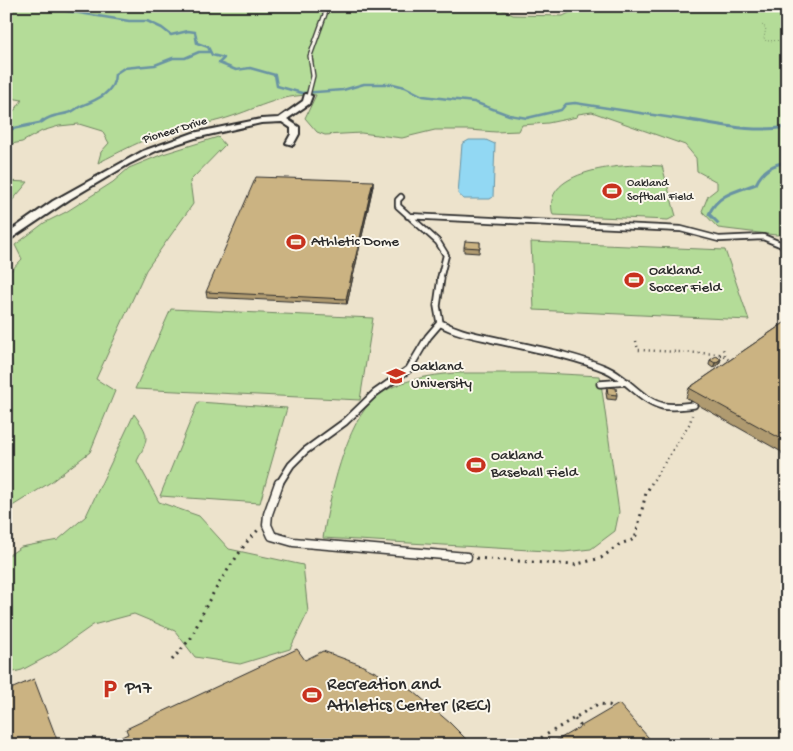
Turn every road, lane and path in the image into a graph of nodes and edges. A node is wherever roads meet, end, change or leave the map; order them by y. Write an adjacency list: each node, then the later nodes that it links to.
1 (328, 6): 4 (lane)
2 (762, 25): 3 (path)
3 (787, 40)
4 (308, 96): 5 (street)
5 (281, 120): 6 (street); 9 (street, Pioneer Drive)
6 (290, 143)
7 (401, 197): 8 (lane)
8 (408, 216): 10 (lane); 11 (lane)
9 (6, 239)
10 (787, 247)
11 (440, 323): 16 (lane); 21 (lane)
12 (636, 341): 14 (path)
13 (722, 346): 14 (path)
14 (719, 354): 15 (path)
15 (723, 366)
16 (627, 382): 17 (lane); 18 (lane)
17 (600, 384)
18 (694, 405): 22 (path)
19 (782, 453): 20 (path)
20 (787, 458)
21 (267, 525): 22 (lane); 23 (path)
22 (467, 557)
23 (172, 660)
24 (616, 710): 25 (path)
25 (575, 719): 26 (path); 28 (path)
26 (586, 734)
27 (780, 742): 29 (path)
28 (529, 745)
29 (775, 745)

